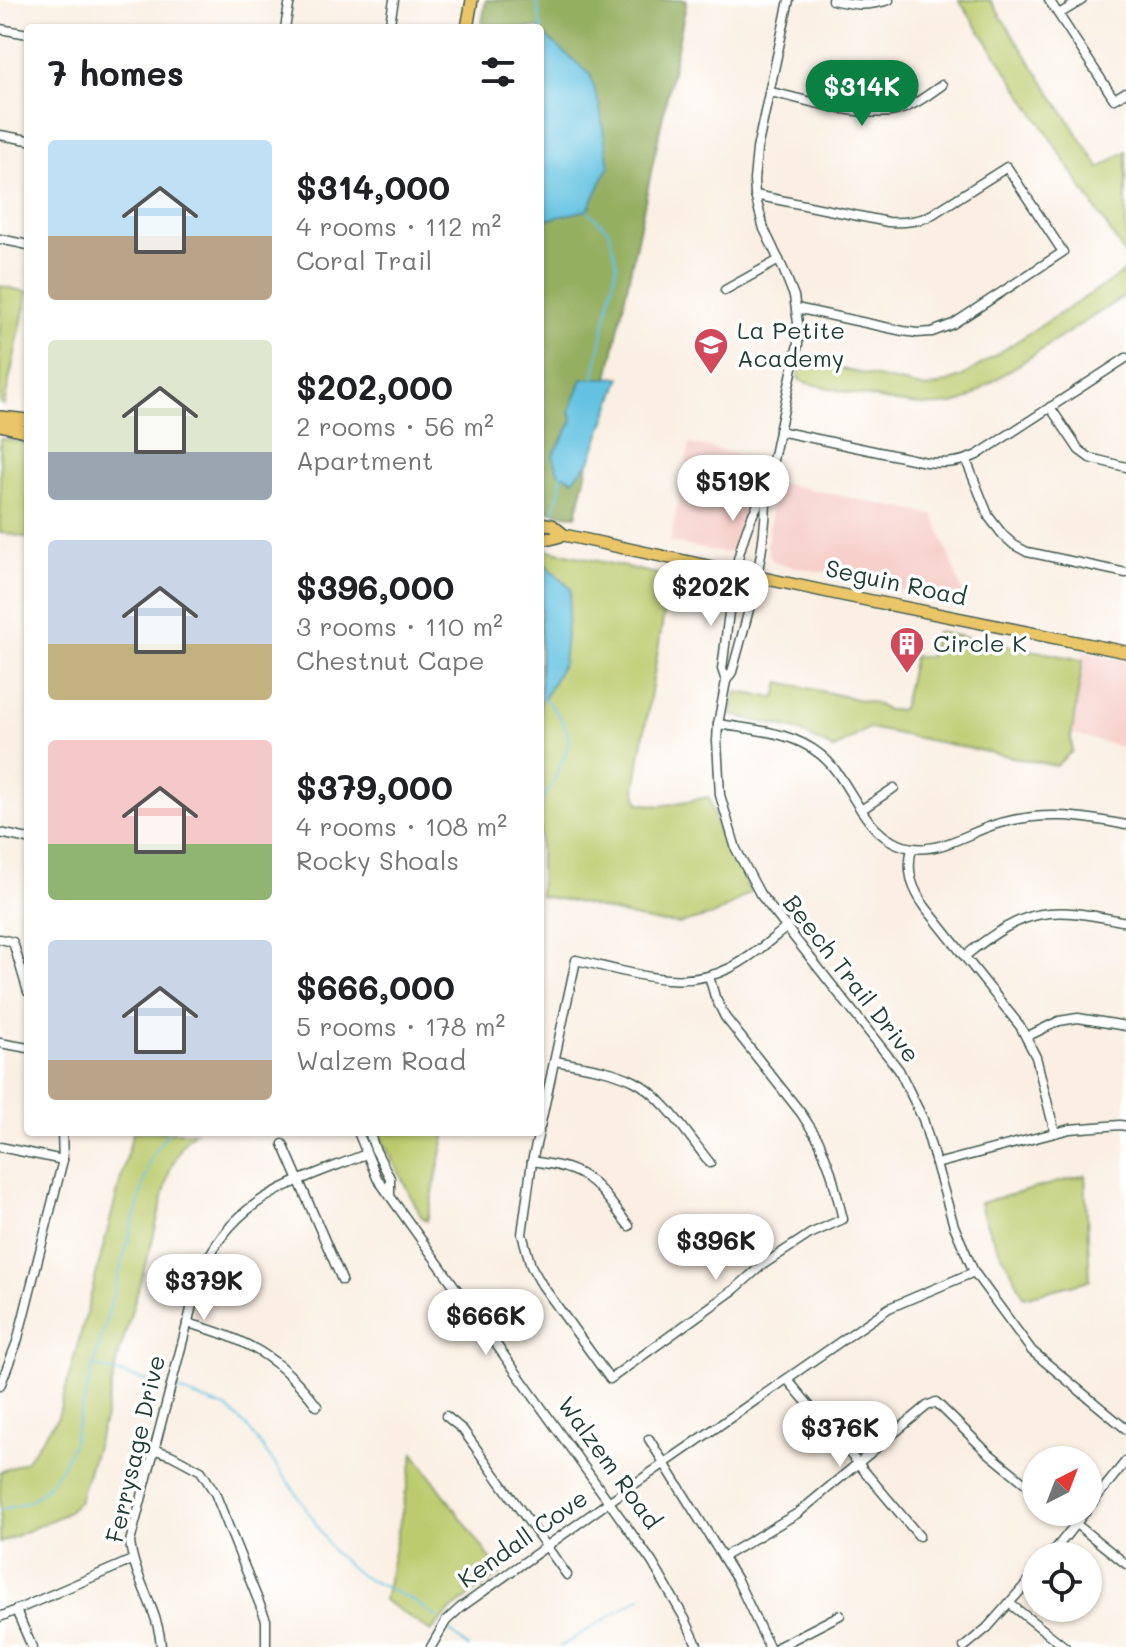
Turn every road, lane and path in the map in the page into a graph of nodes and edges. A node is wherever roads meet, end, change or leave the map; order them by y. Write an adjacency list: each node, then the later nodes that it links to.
1 (290, 0): 10 (street)
2 (394, 0): 11 (street)
3 (472, 0): 12 (main road)
4 (789, 0): 16 (street, Beech Trail Drive)
5 (832, 0): 6 (street)
6 (889, 0)
7 (1049, 0): 9 (street)
8 (1082, 0): 9 (street)
9 (1059, 14): 17 (street)
10 (286, 24)
11 (390, 24)
12 (468, 24)
13 (0, 29): 14 (street)
14 (24, 33)
15 (942, 85): 16 (street)
16 (770, 92): 20 (street, Beech Trail Drive)
17 (1126, 92)
18 (0, 135): 19 (street)
19 (24, 139)
20 (755, 195): 23 (street, Beech Trail Drive); 25 (street)
21 (0, 239): 22 (street)
22 (24, 244)
23 (779, 260): 24 (street); 25 (street, Beech Trail Drive)
24 (725, 290)
25 (796, 308): 32 (street, Beech Trail Drive)
26 (1126, 358): 27 (street)
27 (1050, 407): 33 (street); 34 (street)
28 (0, 417): 29 (main road)
29 (24, 420)
30 (0, 425): 31 (main road)
31 (24, 431)
32 (779, 431): 33 (street); 35 (street, Beech Trail Drive)
33 (966, 460): 40 (street)
34 (1126, 467)
35 (766, 492): 39 (street, Beech Trail Drive); 41 (street, Beech Trail Drive)
36 (544, 524): 37 (main road, Seguin Road)
37 (564, 535): 38 (main road, Seguin Road); 39 (main road, Seguin Road)
38 (544, 538)
39 (735, 572): 41 (main road, Seguin Road); 43 (street, Beech Trail Drive)
40 (1126, 573)
41 (758, 577): 42 (main road, Seguin Road); 43 (street, Beech Trail Drive)
42 (1126, 652)
43 (726, 681): 44 (street, Beech Trail Drive)
44 (718, 724): 46 (street); 52 (street, Beech Trail Drive)
45 (894, 788): 46 (street)
46 (861, 810): 50 (street)
47 (1126, 825): 50 (street)
48 (0, 833): 49 (street)
49 (24, 838)
50 (912, 848): 54 (street)
51 (1126, 922): 54 (street)
52 (787, 927): 55 (street); 75 (street, Beech Trail Drive)
53 (0, 939): 56 (street)
54 (965, 956): 58 (street)
55 (709, 976): 61 (street); 73 (street)
56 (24, 979)
57 (1126, 1026): 58 (street)
58 (1026, 1037): 64 (street)
59 (0, 1043): 60 (street)
60 (24, 1047)
61 (555, 1061): 62 (street); 74 (street)
62 (544, 1108)
63 (1126, 1126): 64 (street)
64 (1055, 1133): 75 (street)
65 (62, 1136): 72 (street)
66 (359, 1136): 71 (street, Walzem Road)
67 (370, 1136): 77 (street, Walzem Road)
68 (537, 1136): 73 (street)
69 (283, 1144): 76 (street)
70 (0, 1147): 72 (street)
71 (366, 1154): 76 (street, Ferrysage Drive); 77 (street, Walzem Road)
72 (63, 1160): 83 (street)
73 (532, 1161): 78 (street)
74 (710, 1163)
75 (936, 1164): 79 (street, Beech Trail Drive)
76 (300, 1181): 80 (street); 81 (street, Ferrysage Drive)
77 (390, 1194): 94 (street, Walzem Road)
78 (629, 1226)
79 (974, 1272): 82 (street, Kendall Cove); 86 (street, Beech Trail Drive)
80 (342, 1280)
81 (187, 1323): 84 (street); 88 (street, Ferrysage Drive)
82 (787, 1379): 90 (street, Kendall Cove); 91 (street)
83 (0, 1386)
84 (317, 1406)
85 (446, 1416): 99 (street)
86 (1126, 1429)
87 (649, 1439): 90 (street)
88 (153, 1449): 101 (street, Ferrysage Drive); 111 (street)
89 (1126, 1461): 93 (street)
90 (666, 1465): 94 (street, Kendall Cove); 100 (street)
91 (858, 1465): 92 (street); 97 (street); 100 (street)
92 (1022, 1481)
93 (1102, 1490)
94 (610, 1501): 99 (street, Kendall Cove); 113 (street, Walzem Road)
95 (1074, 1526): 98 (street)
96 (1078, 1526): 102 (street)
97 (919, 1536)
98 (1061, 1542)
99 (545, 1547): 103 (street); 112 (street, Kendall Cove)
100 (723, 1557): 114 (street)
101 (132, 1560): 106 (street); 110 (street)
102 (1126, 1564)
103 (567, 1575)
104 (1022, 1589): 105 (street)
105 (1009, 1603): 116 (street); 117 (street)
106 (16, 1610): 108 (street); 109 (street)
107 (840, 1615): 115 (street)
108 (0, 1617)
109 (32, 1647)
110 (161, 1647)
111 (266, 1647)
112 (431, 1647)
113 (698, 1647)
114 (769, 1647)
115 (778, 1647)
116 (964, 1647)
117 (1065, 1647)

